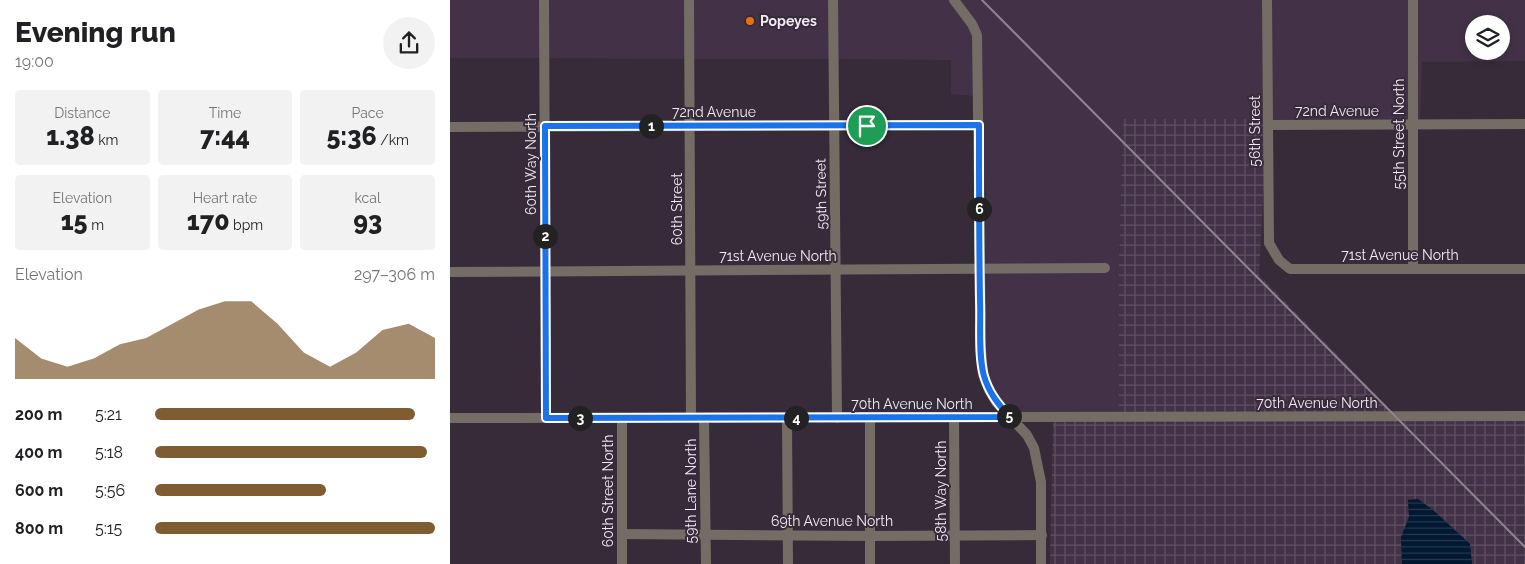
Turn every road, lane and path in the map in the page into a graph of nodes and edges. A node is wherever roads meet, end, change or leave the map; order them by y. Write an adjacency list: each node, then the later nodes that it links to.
1 (544, 0): 11 (street, 60th Way North)
2 (689, 0): 12 (street, 60th Street)
3 (832, 0): 13 (street, 59th Street)
4 (954, 0): 9 (street)
5 (1267, 0): 10 (street, 56th Street)
6 (1413, 0): 7 (street, 55th Street North)
7 (1413, 124): 8 (street, 72nd Avenue); 10 (street, 72nd Avenue); 17 (street, 55th Street North)
8 (1525, 124)
9 (979, 125): 13 (street, 72nd Avenue); 21 (street)
10 (1269, 125): 15 (street, 56th Street)
11 (545, 126): 12 (street, 72nd Avenue); 14 (street, 72nd Avenue); 22 (street, 60th Way North)
12 (690, 126): 13 (street, 72nd Avenue); 20 (street, 60th Street)
13 (834, 126): 19 (street, 59th Street)
14 (450, 127)
15 (1279, 260): 17 (street, 71st Avenue North)
16 (1105, 268): 21 (street, 71st Avenue North)
17 (1413, 268): 18 (street, 71st Avenue North)
18 (1525, 268)
19 (836, 269): 20 (street, 71st Avenue North); 21 (street, 71st Avenue North); 32 (street, 59th Street)
20 (691, 270): 22 (street, 71st Avenue North); 29 (street, 60th Street)
21 (980, 270): 25 (street)
22 (546, 271): 23 (street, 71st Avenue North); 27 (street, 60th Way North)
23 (450, 272)
24 (1525, 416): 25 (street, 70th Avenue North)
25 (1010, 417): 34 (street, 70th Avenue North); 39 (street)
26 (450, 418): 27 (street, 70th Avenue North)
27 (546, 418): 28 (street, 70th Avenue North)
28 (622, 418): 29 (street, 70th Avenue North); 35 (street, 60th Street North)
29 (692, 418): 30 (street, 70th Avenue North)
30 (704, 418): 31 (street, 70th Avenue North); 36 (street, 59th Lane North)
31 (787, 418): 32 (street, 70th Avenue North); 37 (street)
32 (837, 418): 33 (street, 70th Avenue North)
33 (870, 418): 34 (street, 70th Avenue North); 40 (street)
34 (954, 418): 38 (street, 58th Way North)
35 (622, 534): 36 (street, 69th Avenue North); 41 (street, 60th Street North)
36 (705, 534): 37 (street, 69th Avenue North); 42 (street, 59th Lane North)
37 (788, 534): 40 (street, 69th Avenue North); 43 (street)
38 (955, 535): 39 (street, 69th Avenue North); 40 (street, 69th Avenue North); 45 (street, 58th Way North)
39 (1042, 535): 46 (street)
40 (870, 536): 44 (street)
41 (622, 564)
42 (706, 564)
43 (788, 564)
44 (870, 564)
45 (955, 564)
46 (1041, 564)

